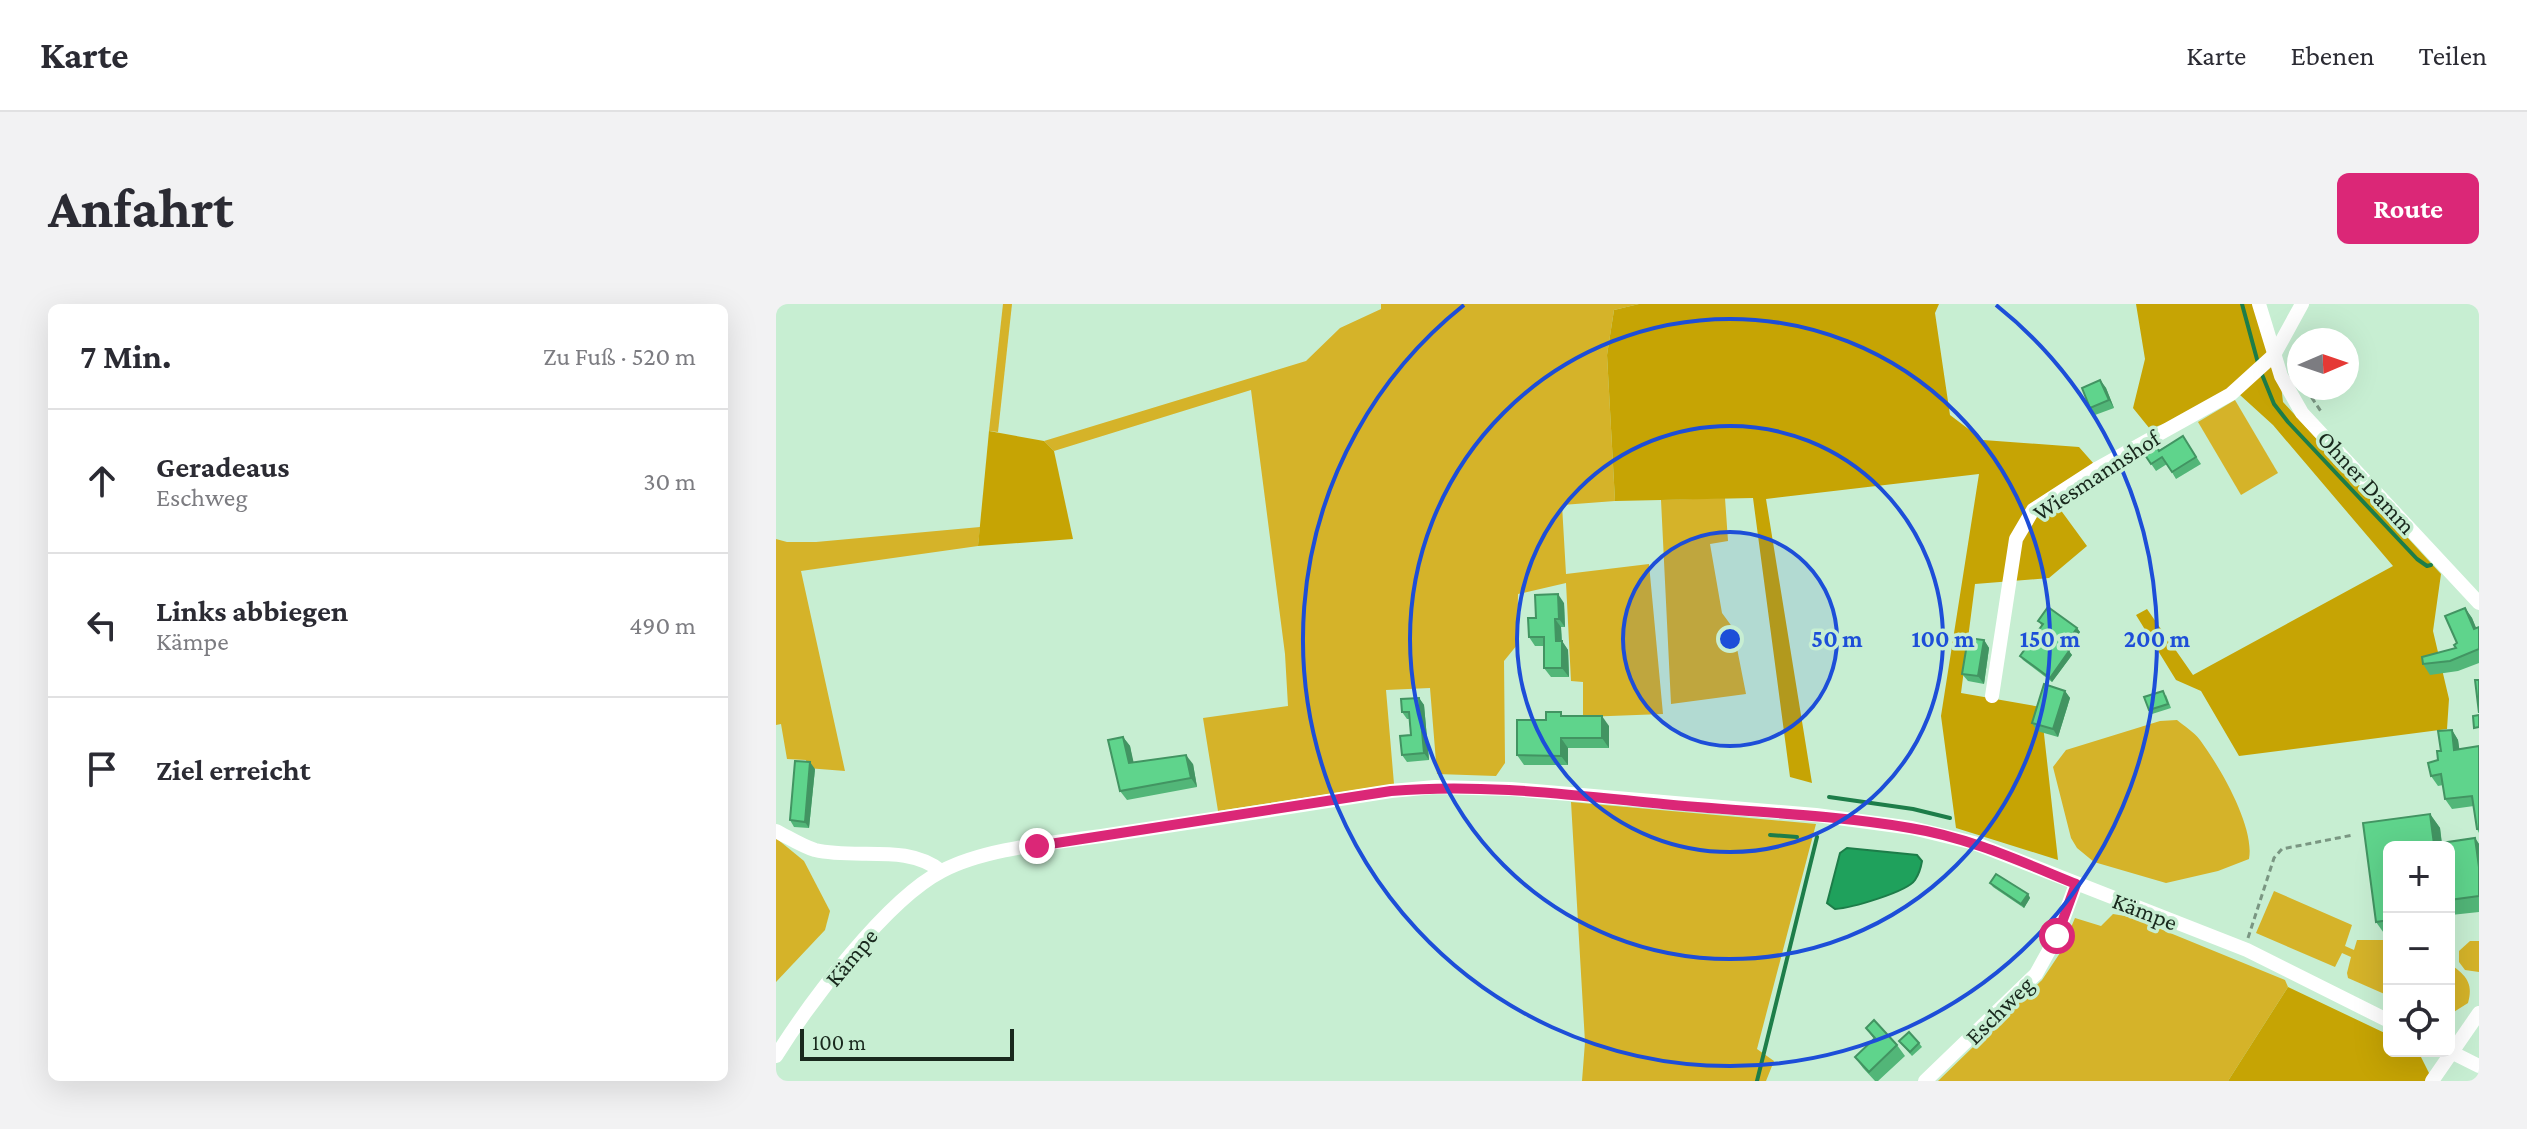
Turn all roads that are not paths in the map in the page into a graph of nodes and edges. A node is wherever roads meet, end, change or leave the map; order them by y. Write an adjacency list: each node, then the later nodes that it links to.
1 (2259, 304): 3 (street, Ohner Damm)
2 (2302, 304): 3 (street, Wiesmannshof)
3 (2274, 355): 4 (street, Ohner Damm); 5 (street, Wiesmannshof)
4 (2479, 603)
5 (1992, 696)
6 (776, 831): 7 (street)
7 (941, 871): 8 (street, Kämpe); 13 (street, Kämpe)
8 (2076, 884): 10 (street, Kämpe); 16 (street, Eschweg)
9 (2479, 1013): 11 (street)
10 (2383, 1018)
11 (2455, 1044)
12 (2455, 1054): 15 (street)
13 (776, 1056)
14 (2446, 1057): 17 (street)
15 (2479, 1066)
16 (1925, 1081)
17 (2432, 1081)

